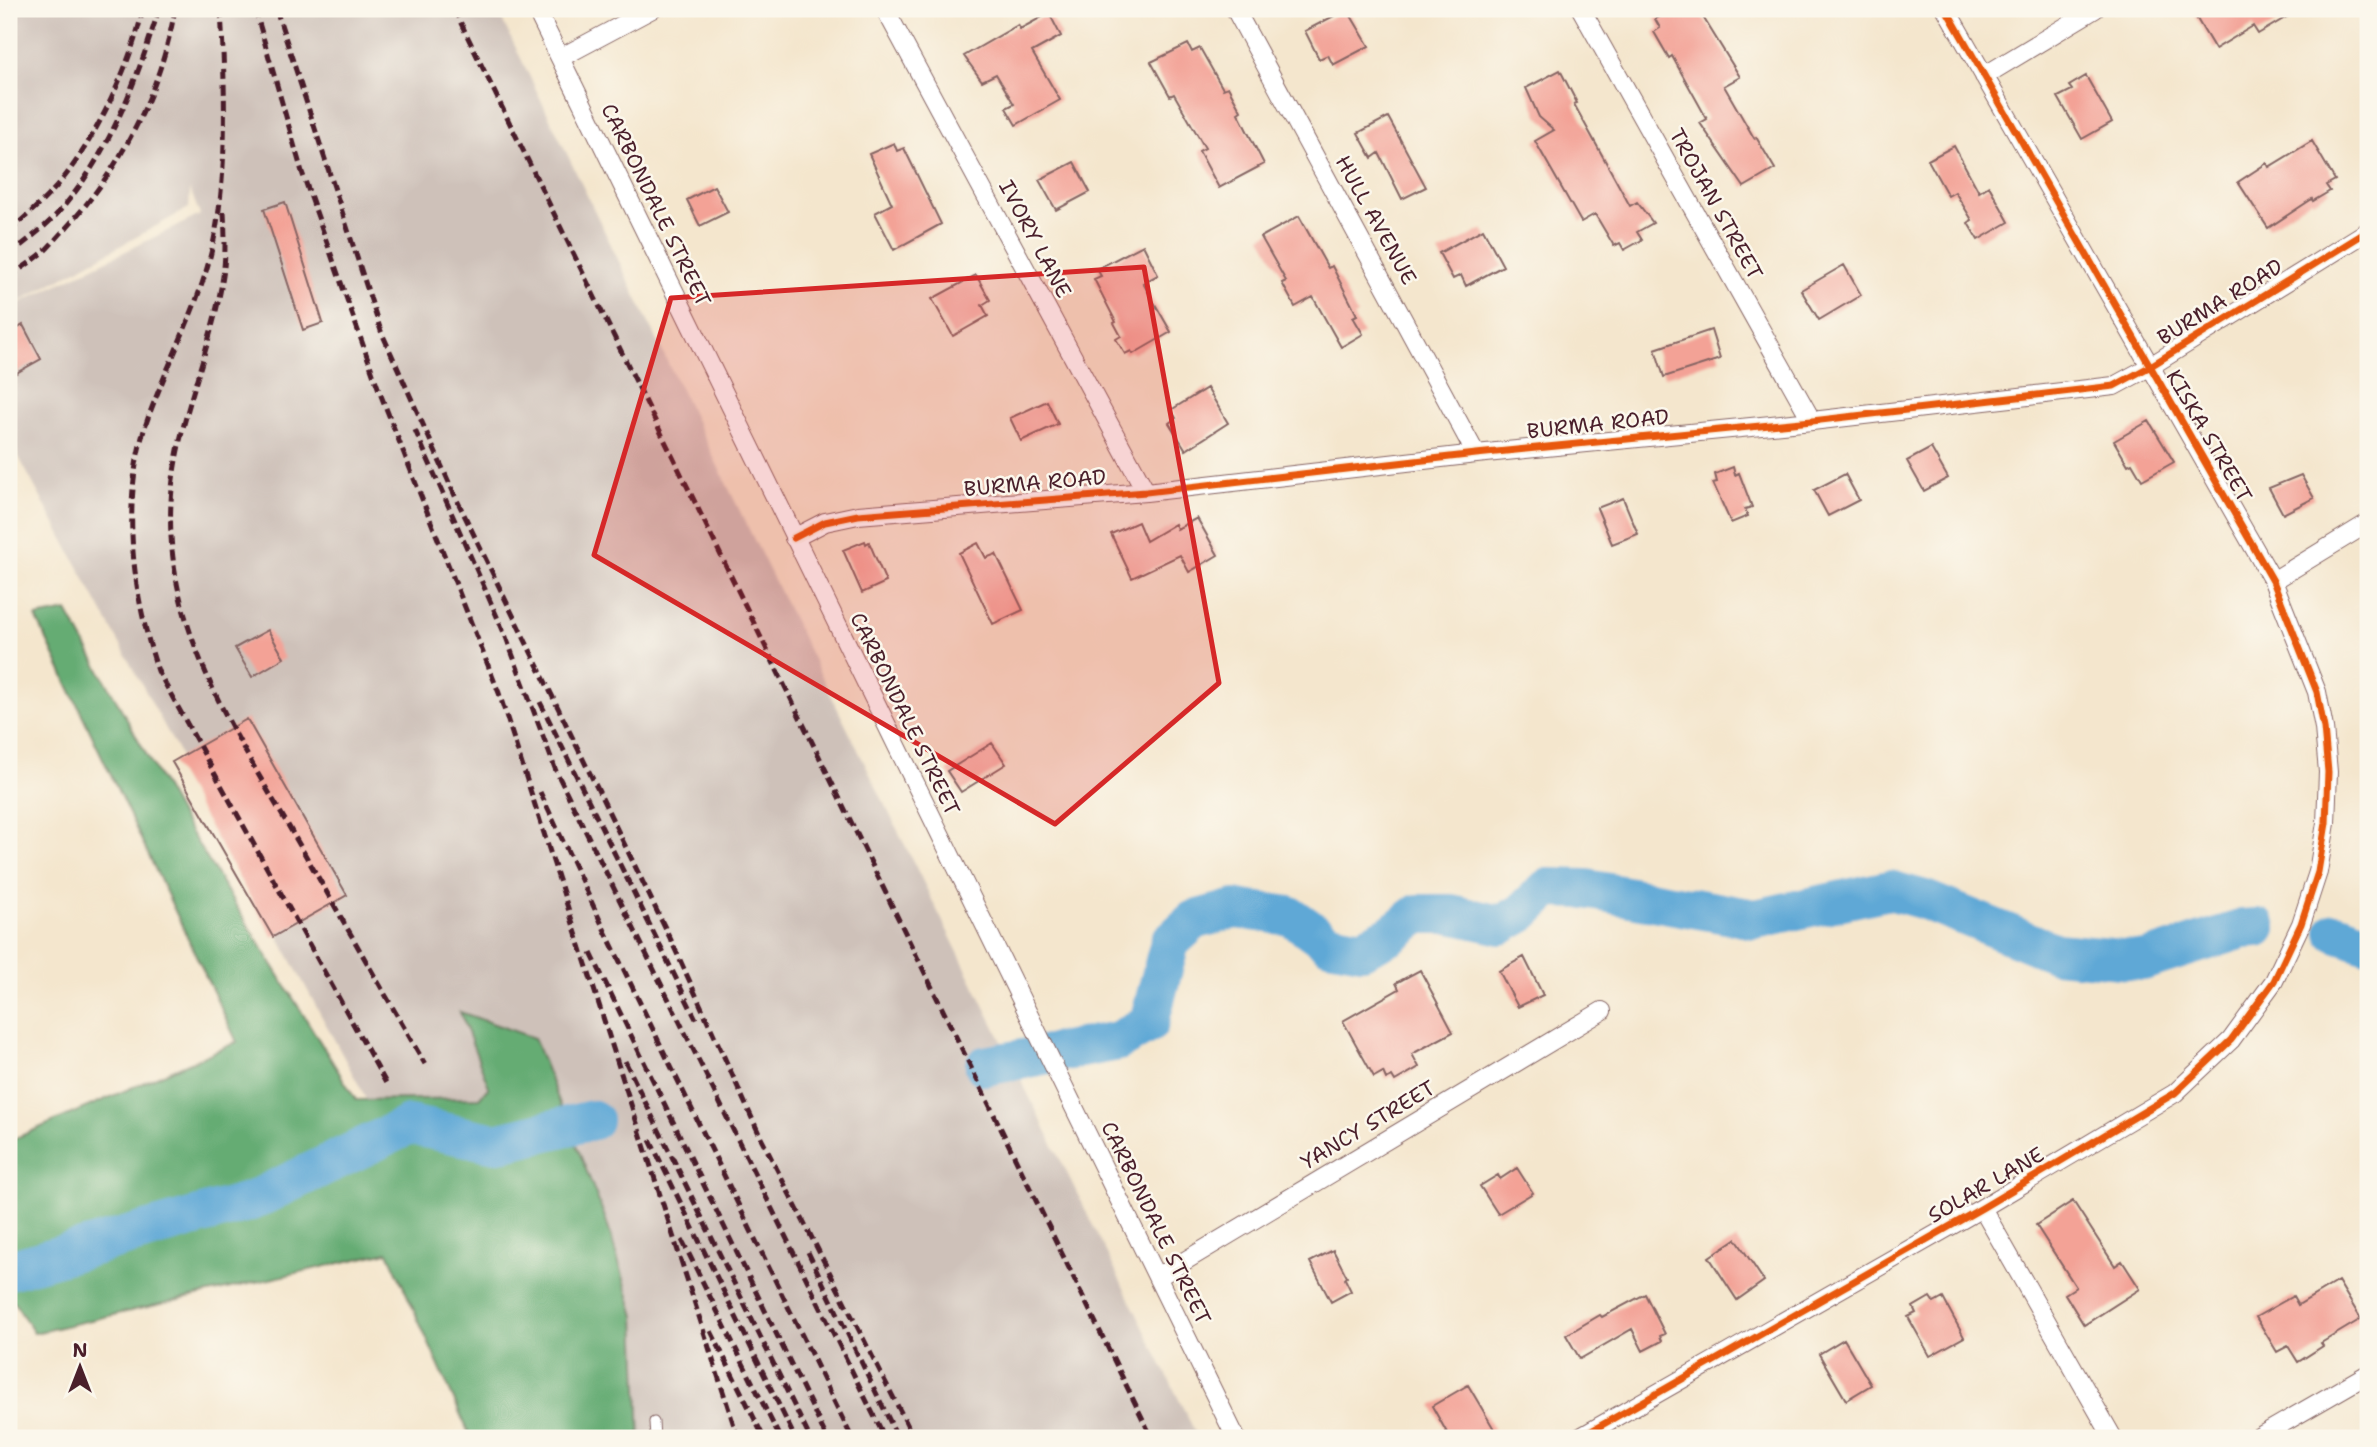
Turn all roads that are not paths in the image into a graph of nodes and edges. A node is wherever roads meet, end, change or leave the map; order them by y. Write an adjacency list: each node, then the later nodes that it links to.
1 (536, 9): 8 (street, CARBONDALE STREET)
2 (652, 9): 8 (street)
3 (885, 9): 14 (street, IVORY LANE)
4 (1235, 9): 13 (street, HULL AVENUE)
5 (1581, 9): 12 (street, TROJAN STREET)
6 (1946, 9): 9 (street, KISKA STREET)
7 (2095, 9): 9 (street)
8 (560, 58): 16 (street, CARBONDALE STREET)
9 (1984, 76): 11 (street, KISKA STREET)
10 (2368, 231): 11 (street, BURMA ROAD)
11 (2148, 367): 12 (street, BURMA ROAD); 17 (street, KISKA STREET)
12 (1812, 421): 13 (street, BURMA ROAD)
13 (1476, 454): 14 (street, BURMA ROAD)
14 (1146, 492): 16 (street, BURMA ROAD)
15 (2368, 523): 17 (street)
16 (794, 538): 21 (street, CARBONDALE STREET)
17 (2273, 581): 18 (street, KISKA STREET)
18 (2318, 872): 20 (street, SOLAR LANE)
19 (1602, 1012): 21 (street, YANCY STREET)
20 (1982, 1208): 26 (street, SOLAR LANE); 27 (street)
21 (1158, 1277): 25 (street, CARBONDALE STREET)
22 (2368, 1374): 28 (street)
23 (654, 1422): 24 (lane)
24 (655, 1438)
25 (1236, 1438)
26 (1579, 1438)
27 (2113, 1438)
28 (2257, 1438)

